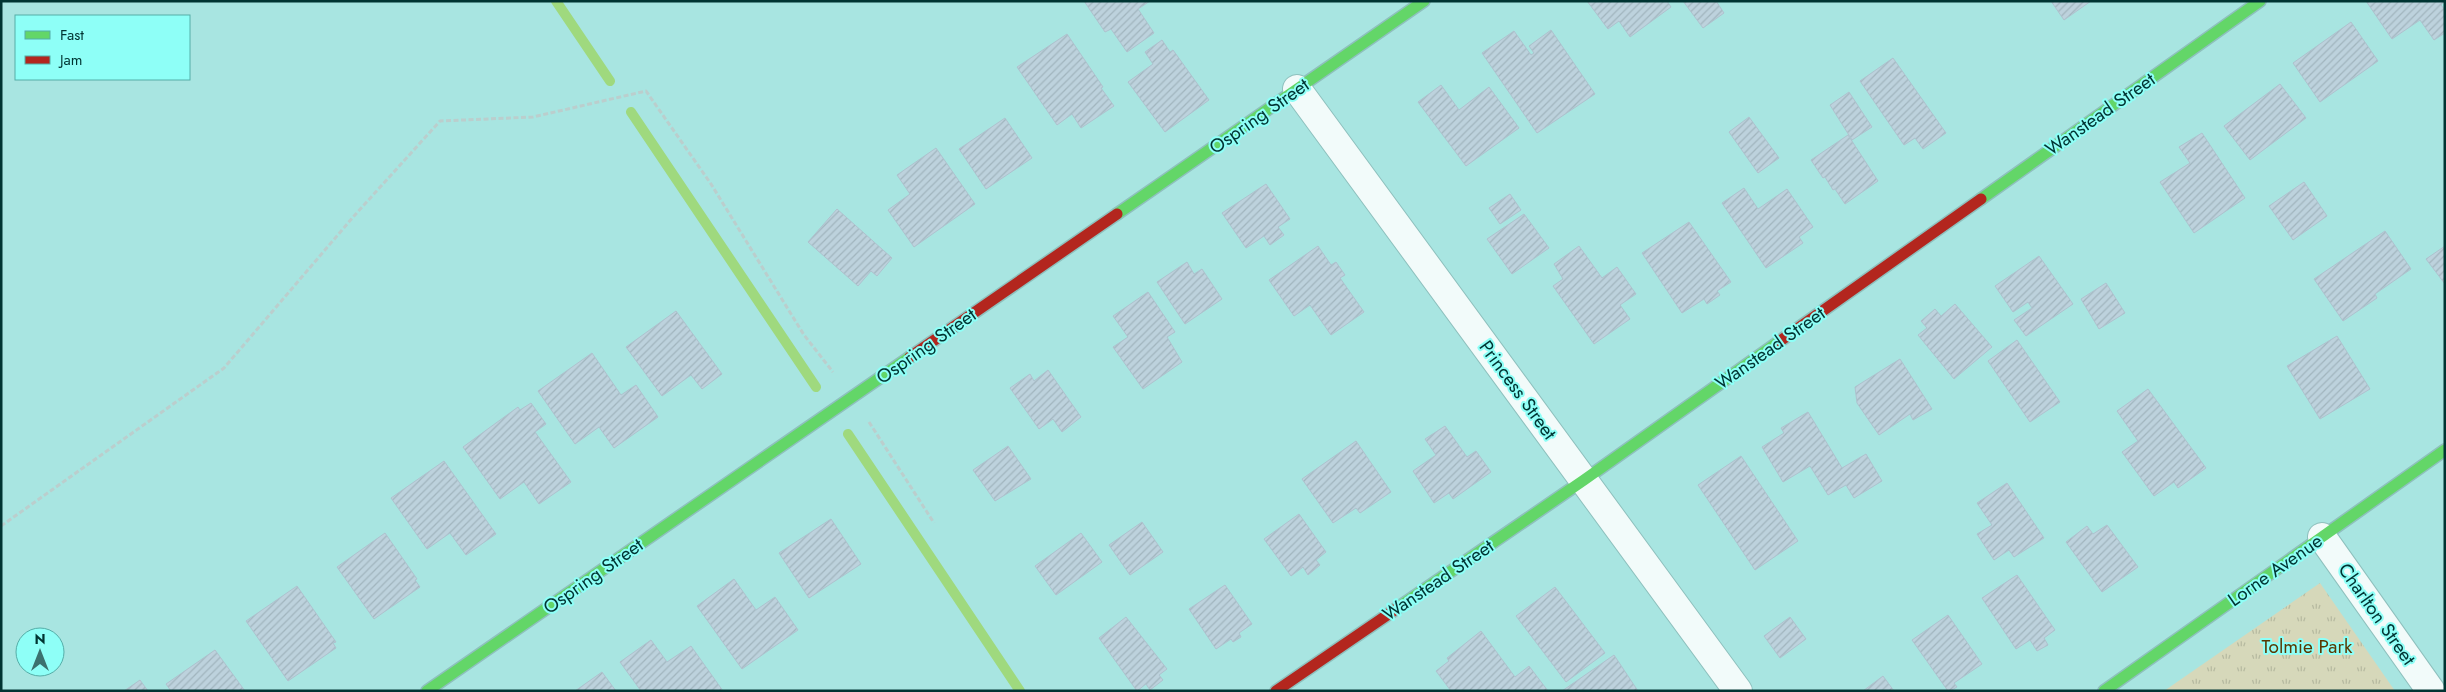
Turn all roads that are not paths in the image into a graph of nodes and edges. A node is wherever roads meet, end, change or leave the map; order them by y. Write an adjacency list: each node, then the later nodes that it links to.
1 (1424, 1): 3 (street, Ospring Street)
2 (2260, 1): 5 (street, Wanstead Street)
3 (1297, 89): 5 (street, Princess Street); 7 (street, Ospring Street)
4 (2445, 450): 6 (street, Lorne Avenue)
5 (1584, 480): 8 (street, Wanstead Street); 9 (street, Princess Street)
6 (2322, 537): 10 (street, Lorne Avenue); 11 (street, Charlton Street)
7 (427, 691)
8 (1276, 691)
9 (1738, 691)
10 (2104, 691)
11 (2431, 691)

